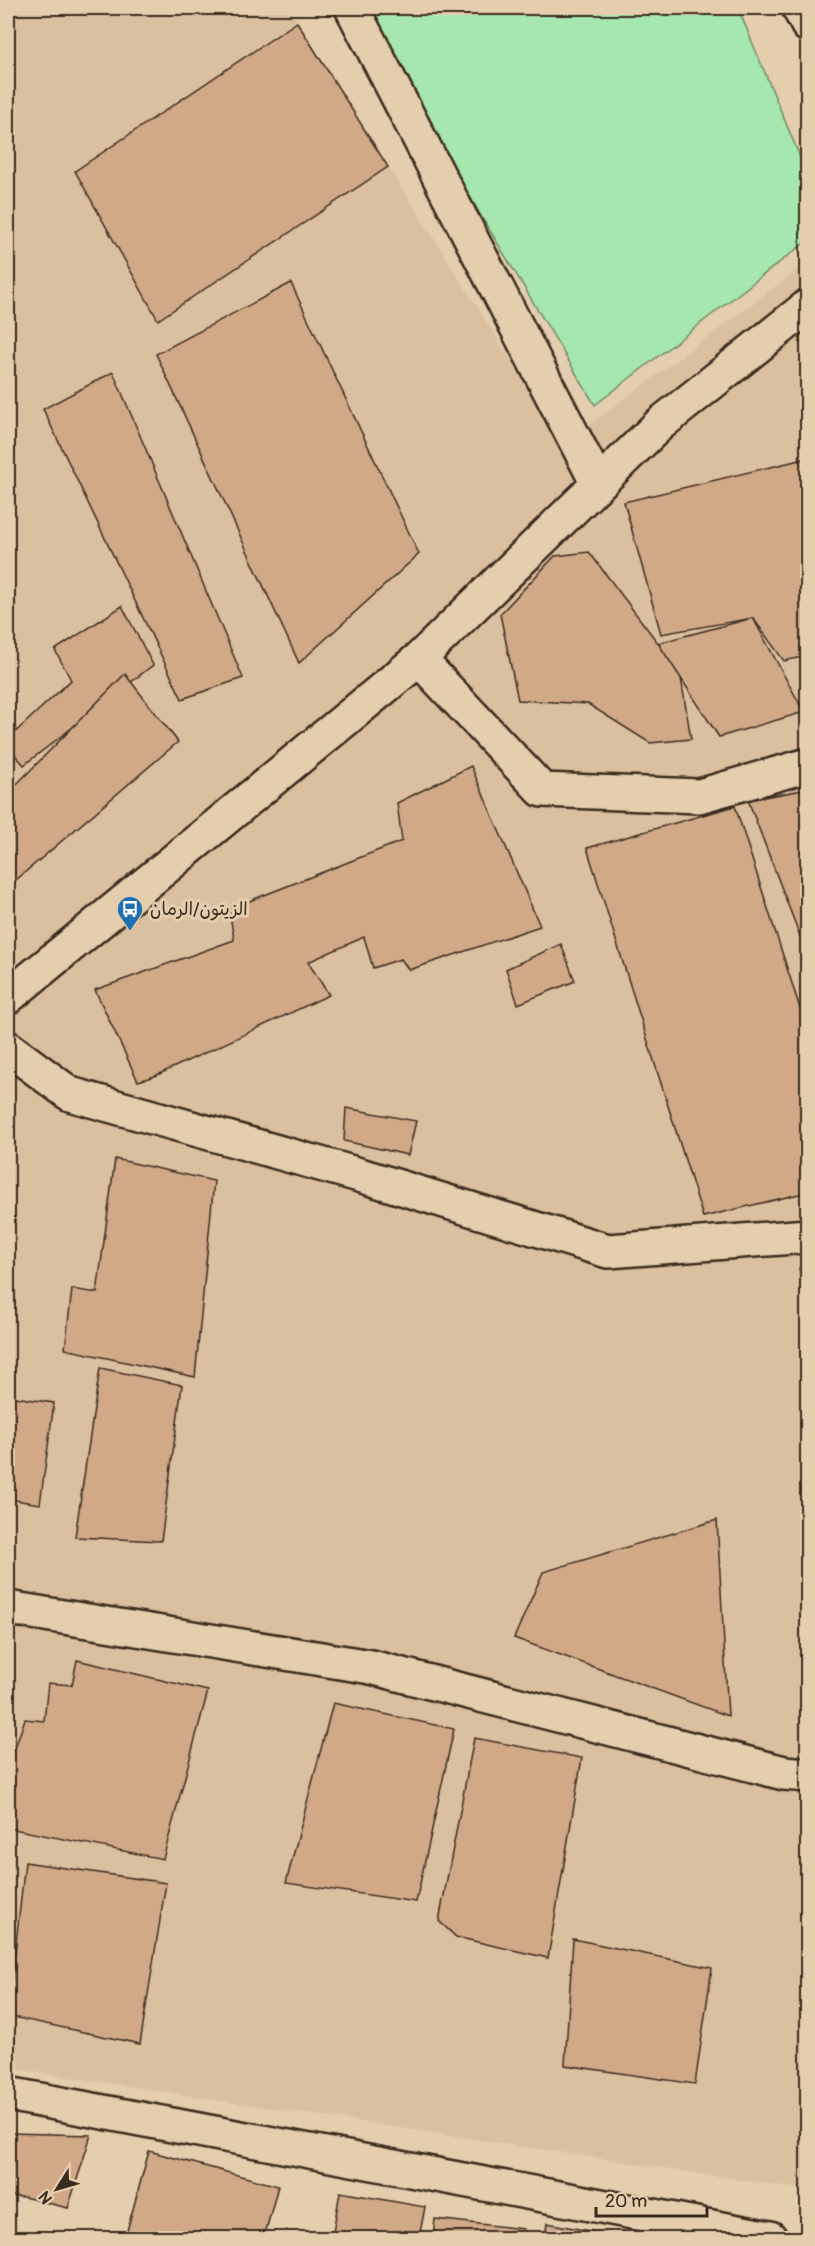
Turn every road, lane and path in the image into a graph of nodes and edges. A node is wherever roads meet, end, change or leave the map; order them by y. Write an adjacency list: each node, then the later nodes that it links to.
1 (352, 8): 5 (street)
2 (799, 8): 3 (street)
3 (807, 25)
4 (807, 306): 5 (street)
5 (598, 484): 6 (street)
6 (419, 658): 7 (street); 8 (street)
7 (807, 765)
8 (8, 997)
9 (8, 1048): 10 (street)
10 (807, 1236)
11 (8, 1608): 12 (street)
12 (807, 1775)
13 (8, 2094): 14 (street)
14 (770, 2238)

